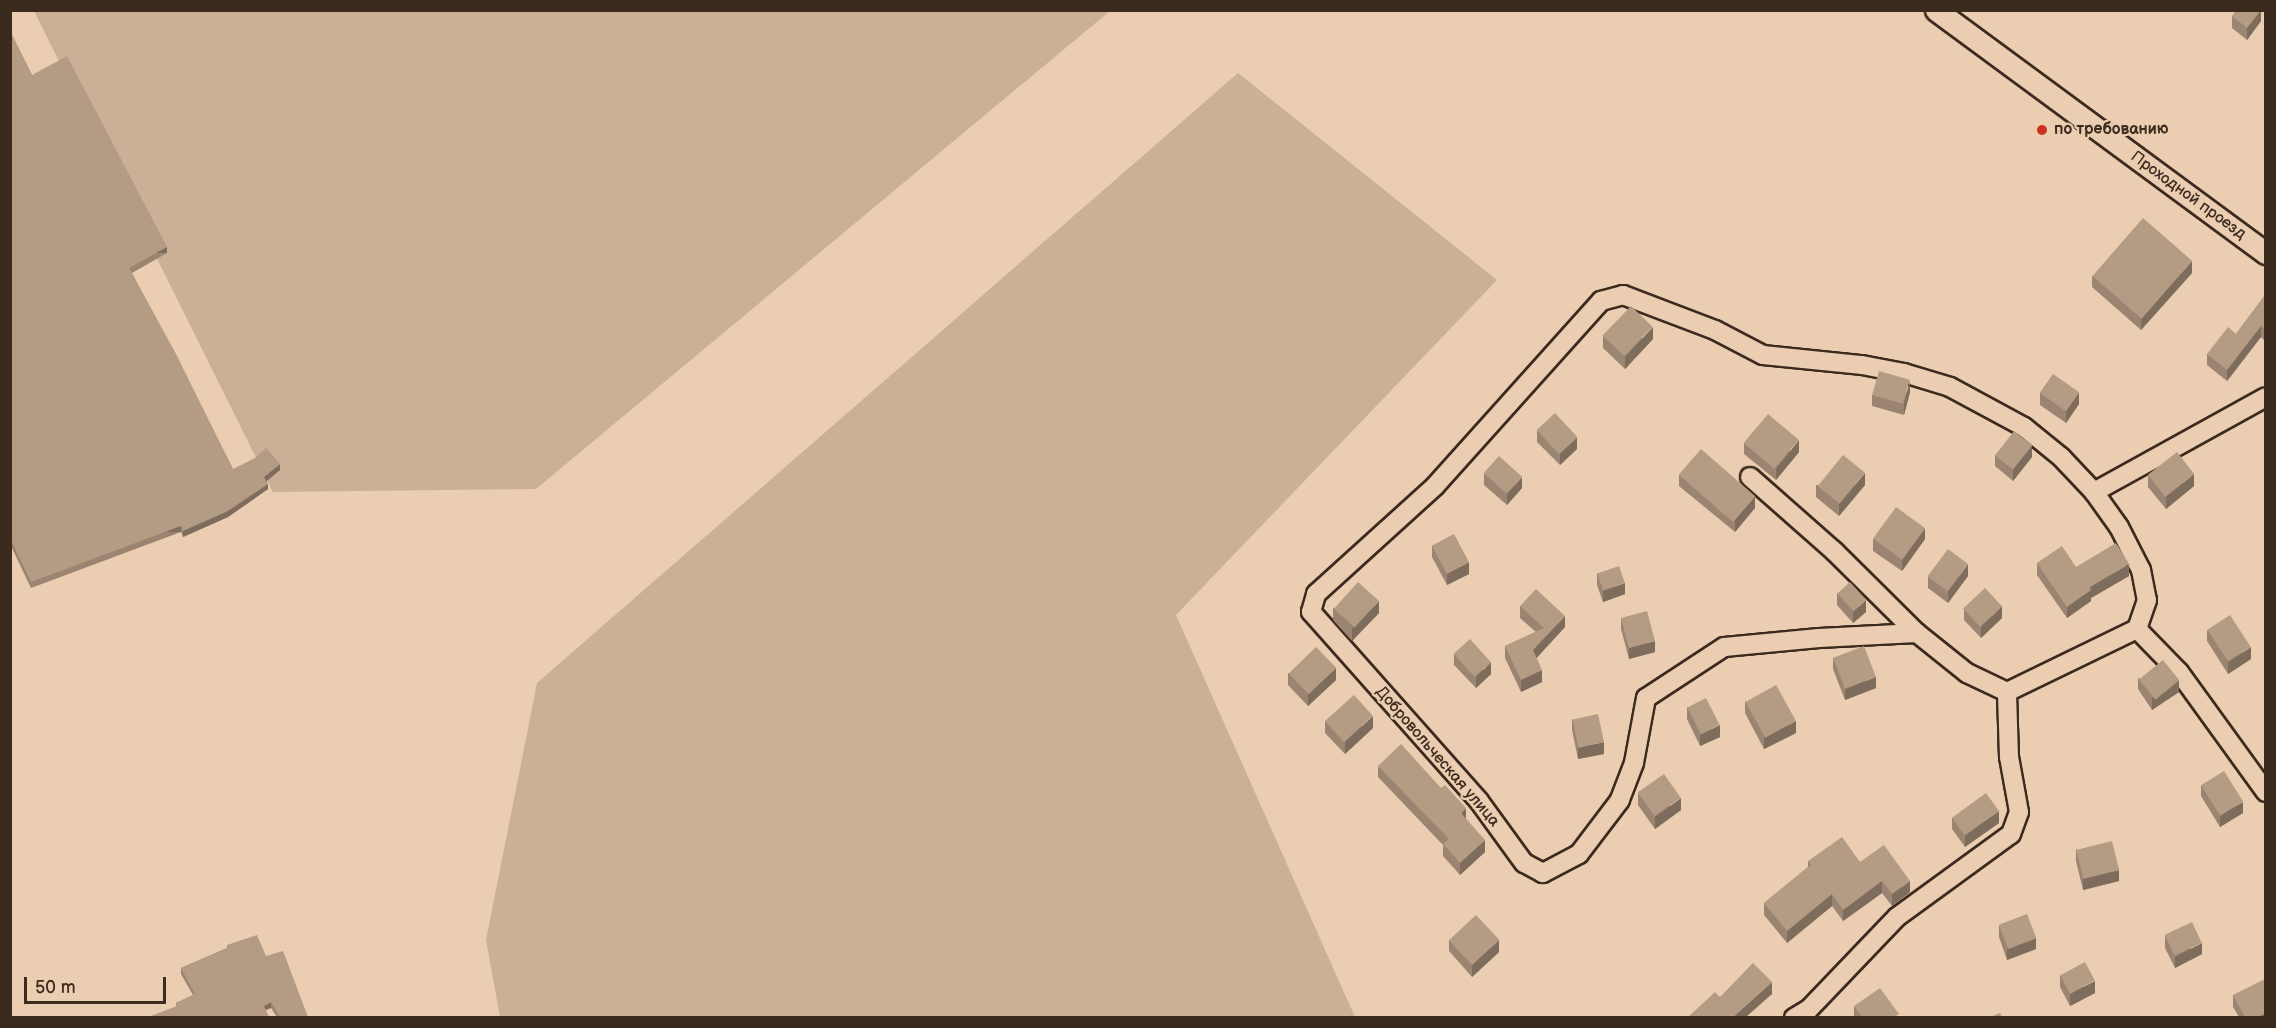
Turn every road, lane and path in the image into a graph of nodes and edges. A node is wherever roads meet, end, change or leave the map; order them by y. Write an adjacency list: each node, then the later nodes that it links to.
1 (1936, 10): 2 (street, Проходной проезд)
2 (2265, 253)
3 (2265, 397): 5 (street)
4 (1750, 477): 7 (street)
5 (2094, 492): 6 (street); 7 (street, Добровольческая улица)
6 (2136, 629): 8 (street); 9 (street)
7 (1917, 633): 8 (street)
8 (2007, 693): 10 (street)
9 (2265, 792)
10 (1807, 1015)

